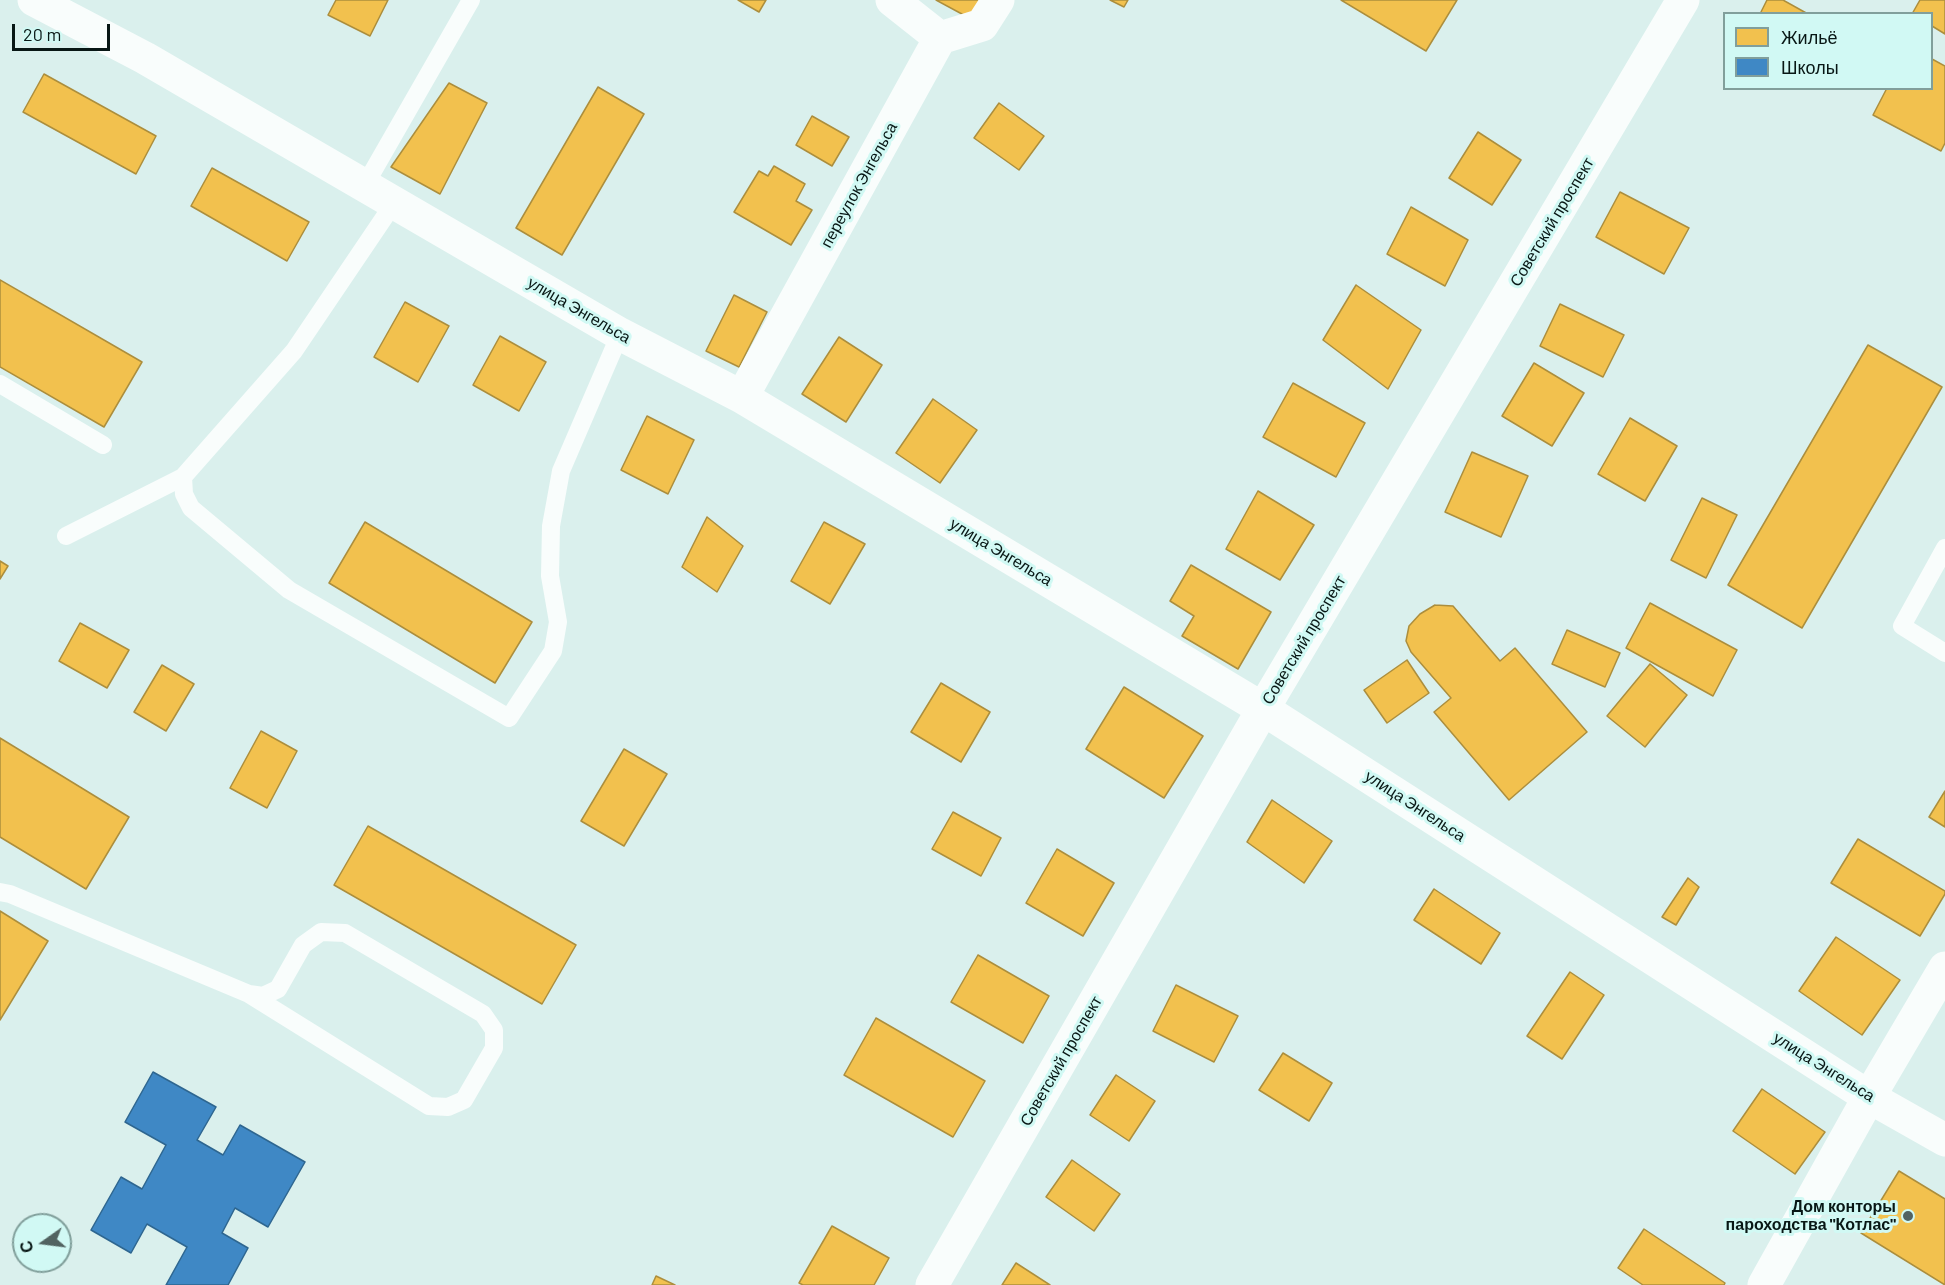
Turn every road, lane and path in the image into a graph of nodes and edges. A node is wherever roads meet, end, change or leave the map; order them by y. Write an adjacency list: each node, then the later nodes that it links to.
1 (34, 0): 7 (street, улица Энгельса)
2 (471, 0): 7 (lane)
3 (892, 0): 6 (street)
4 (998, 0): 6 (street)
5 (1683, 0): 17 (street, Советский проспект)
6 (940, 38): 11 (street, переулок Энгельса)
7 (365, 185): 8 (street, улица Энгельса)
8 (394, 203): 9 (street, улица Энгельса); 13 (lane)
9 (621, 334): 11 (street, улица Энгельса); 13 (lane)
10 (0, 384): 12 (lane)
11 (742, 397): 17 (street, улица Энгельса)
12 (102, 445)
13 (183, 477): 14 (lane)
14 (66, 536)
15 (1945, 548): 16 (lane)
16 (1945, 653)
17 (1263, 709): 21 (street, улица Энгельса); 23 (street, Советский проспект)
18 (0, 892): 20 (lane)
19 (1945, 968): 21 (street)
20 (249, 994): 20 (lane)
21 (1869, 1096): 22 (street, улица Энгельса); 24 (street)
22 (1945, 1140)
23 (932, 1285)
24 (1764, 1285)

